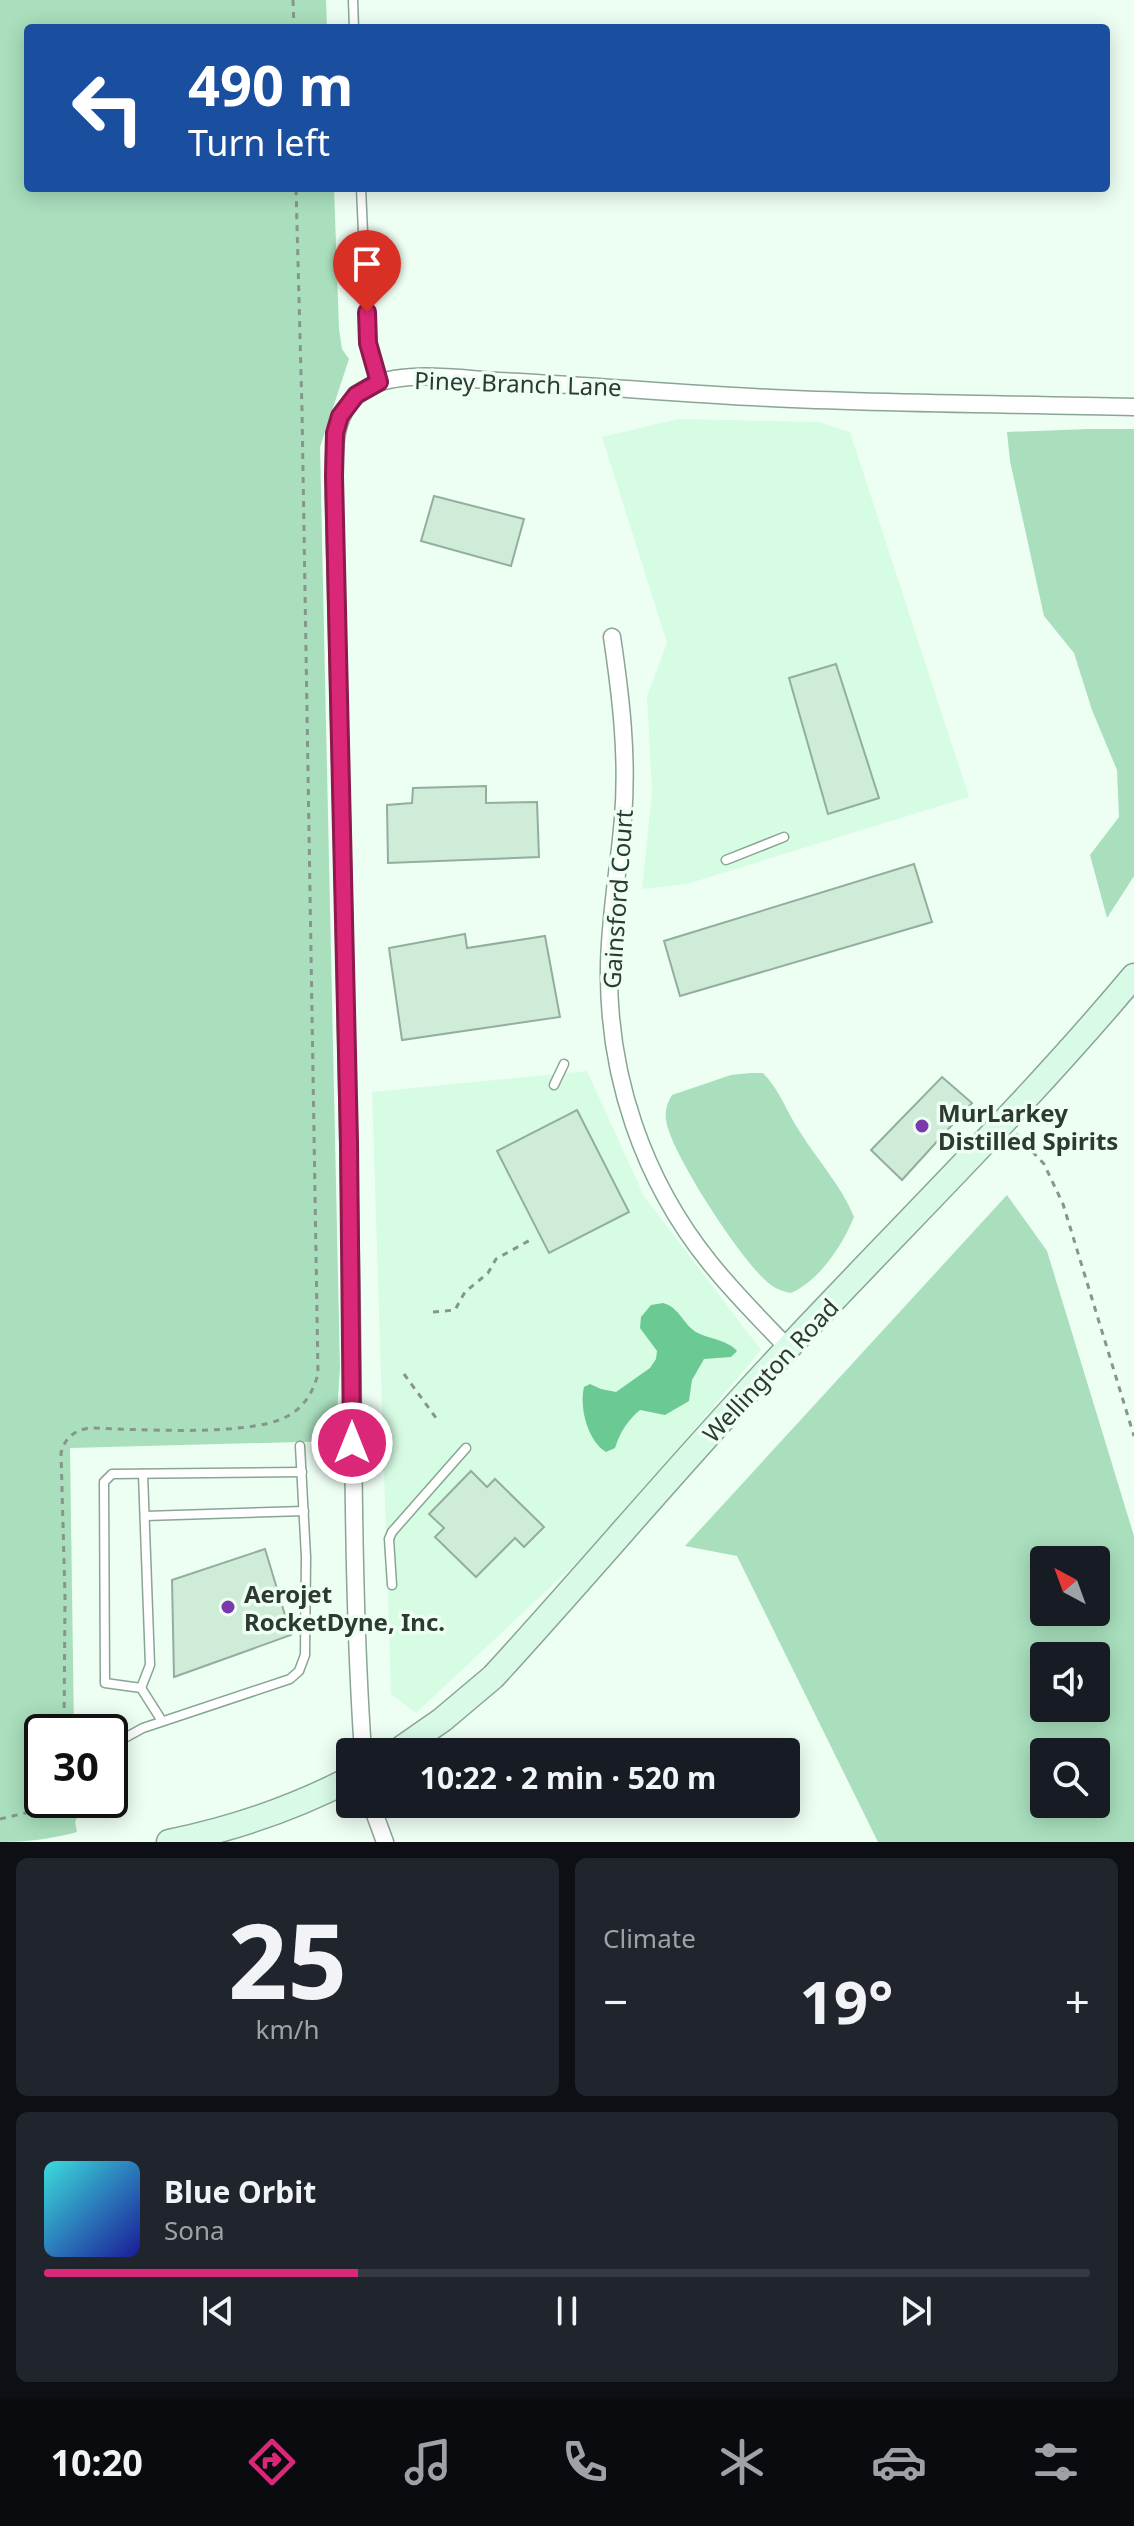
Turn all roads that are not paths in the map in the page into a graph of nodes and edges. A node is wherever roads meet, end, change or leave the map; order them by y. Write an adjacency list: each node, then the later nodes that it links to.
1 (353, 0): 2 (lane)
2 (354, 24)
3 (361, 192): 4 (lane)
4 (379, 382): 5 (street, Piney Branch Lane); 23 (street, Piney Branch Lane)
5 (1134, 407)
6 (612, 637): 12 (street, Gainsford Court)
7 (784, 837): 8 (lane)
8 (726, 860)
9 (1134, 976): 12 (main road, Wellington Road)
10 (564, 1064): 11 (lane)
11 (554, 1085)
12 (788, 1348): 24 (main road, Wellington Road)
13 (300, 1446): 15 (lane)
14 (466, 1448): 19 (lane)
15 (302, 1472): 16 (lane); 17 (lane)
16 (143, 1474): 18 (lane); 20 (lane)
17 (304, 1511): 18 (lane); 21 (lane)
18 (145, 1516): 20 (lane)
19 (392, 1585)
20 (141, 1688): 21 (lane)
21 (162, 1721): 22 (lane)
22 (128, 1736)
23 (362, 1738)
24 (416, 1738)
25 (336, 1786): 27 (main road)
26 (376, 1818): 28 (street)
27 (169, 1842)
28 (385, 1842)

